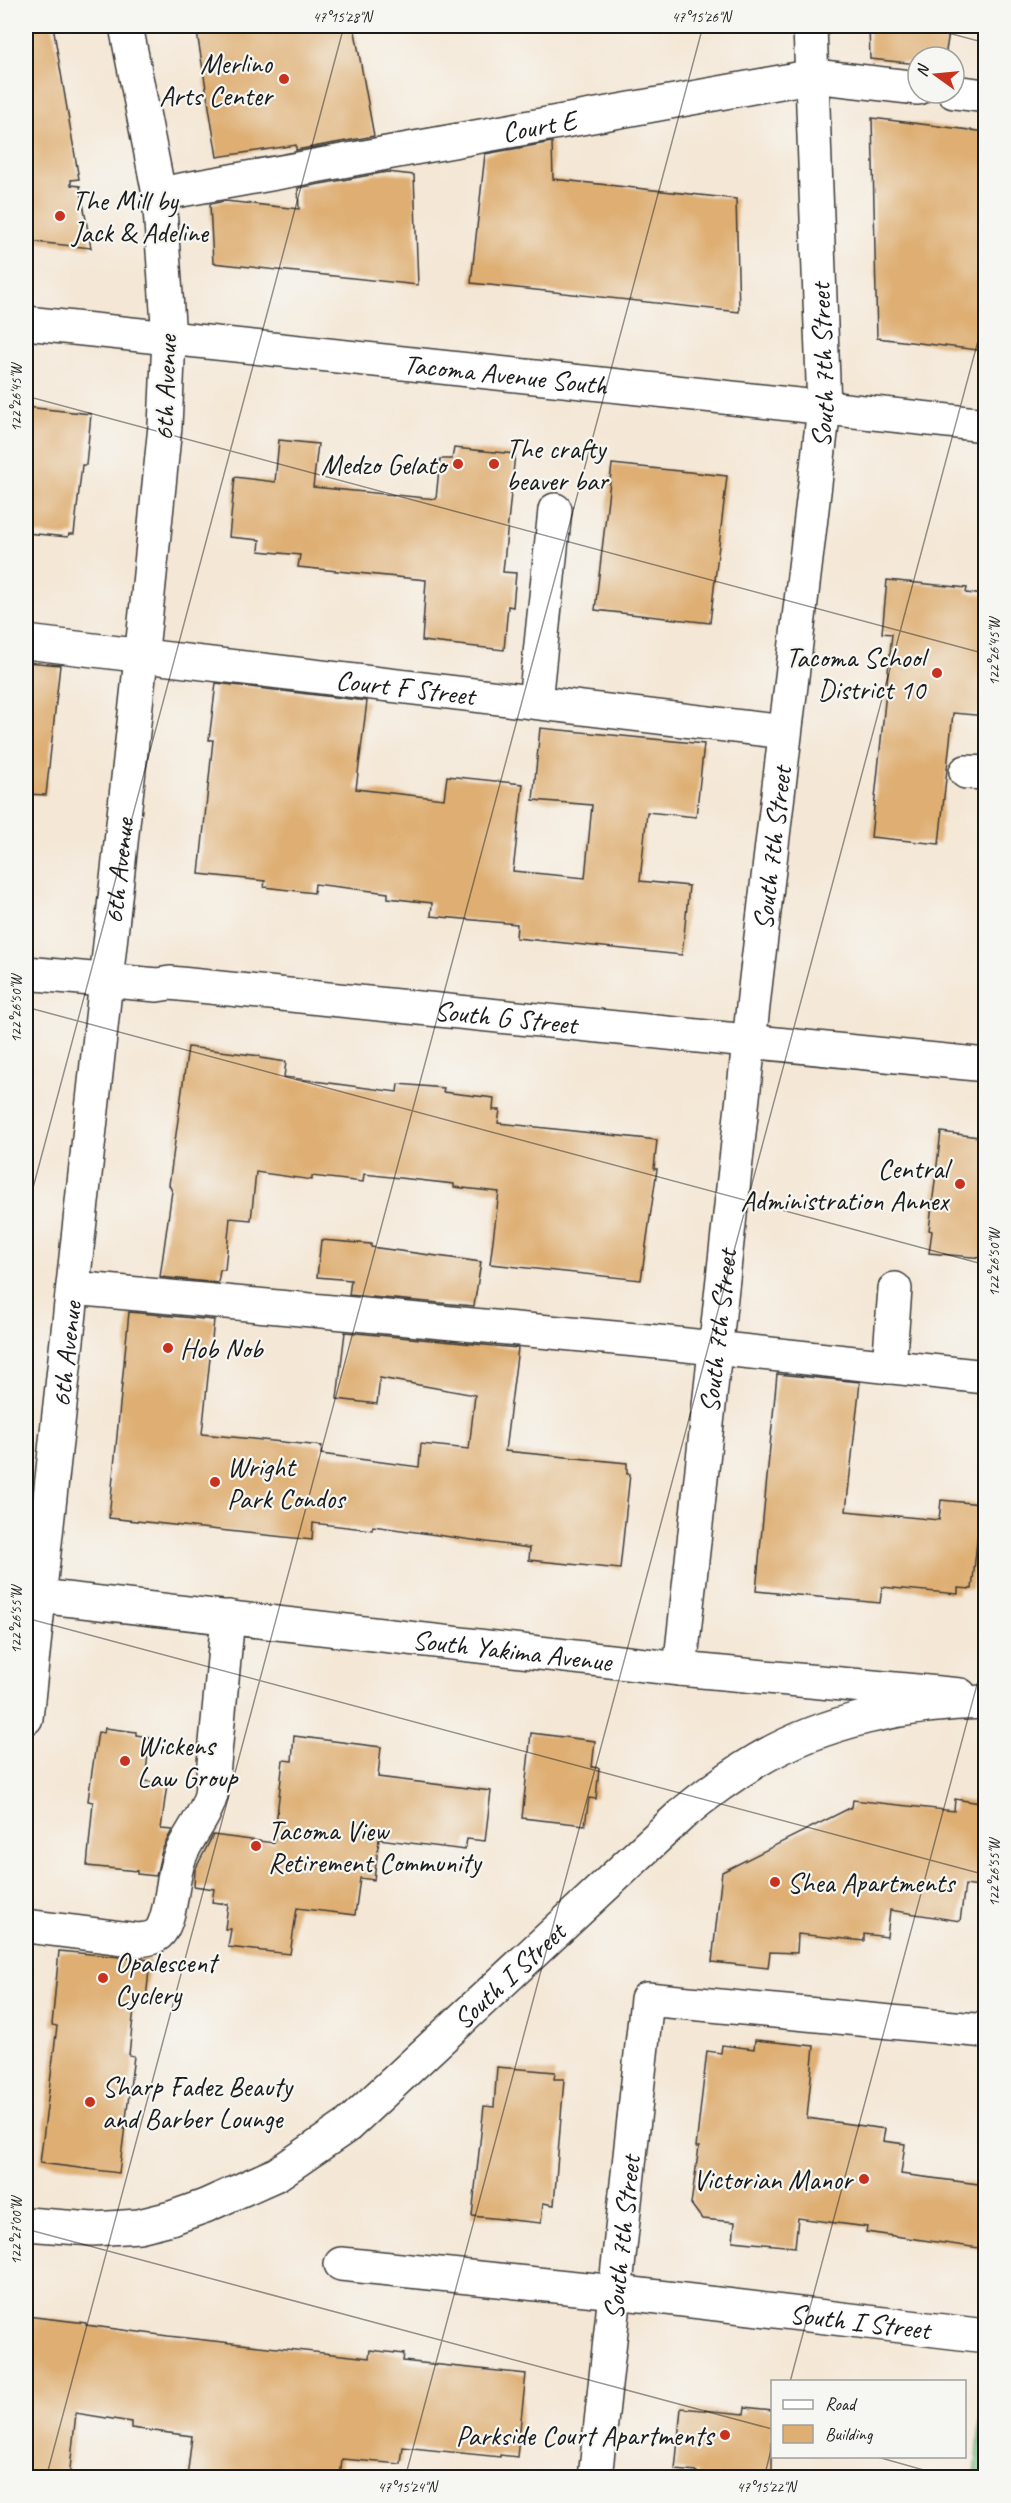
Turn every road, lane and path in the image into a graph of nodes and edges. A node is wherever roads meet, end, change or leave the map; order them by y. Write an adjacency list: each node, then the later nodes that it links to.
1 (126, 26): 7 (street, 6th Avenue)
2 (810, 26): 3 (street, South 7th Street)
3 (814, 76): 4 (street, Court E); 7 (street, Court E); 10 (street, South 7th Street)
4 (906, 87)
5 (966, 94): 6 (street)
6 (986, 96)
7 (159, 194): 9 (street, 6th Avenue)
8 (26, 323): 9 (street, Tacoma Avenue South)
9 (168, 338): 10 (street, Tacoma Avenue South); 14 (street, 6th Avenue)
10 (824, 408): 11 (street, Tacoma Avenue South); 16 (street, South 7th Street)
11 (986, 426)
12 (555, 510): 15 (street)
13 (26, 642): 14 (street, Court F Street)
14 (141, 656): 15 (street, Court F Street); 18 (street, 6th Avenue)
15 (535, 702): 16 (street, Court F Street)
16 (785, 732): 19 (street, South 7th Street)
17 (26, 973): 18 (street, South G Street)
18 (106, 980): 19 (street, South G Street); 21 (street, 6th Avenue)
19 (749, 1042): 20 (street, South G Street); 23 (street, South 7th Street)
20 (986, 1065)
21 (73, 1288): 23 (street); 26 (street, 6th Avenue)
22 (895, 1289): 24 (street)
23 (717, 1348): 24 (street); 28 (street, South 7th Street)
24 (889, 1367): 25 (street)
25 (986, 1377)
26 (39, 1596): 27 (street, South Yakima Avenue); 31 (street, 6th Avenue)
27 (228, 1617): 28 (street, South Yakima Avenue); 32 (street)
28 (680, 1669): 29 (street, South Yakima Avenue)
29 (986, 1697)
30 (986, 1702): 34 (street, South I Street)
31 (26, 1718)
32 (26, 1926)
33 (986, 2031): 36 (street, South 7th Street)
34 (26, 2224)
35 (341, 2265): 36 (street, South I Street)
36 (616, 2292): 37 (street, South I Street); 38 (street, South 7th Street)
37 (986, 2336)
38 (596, 2478)

